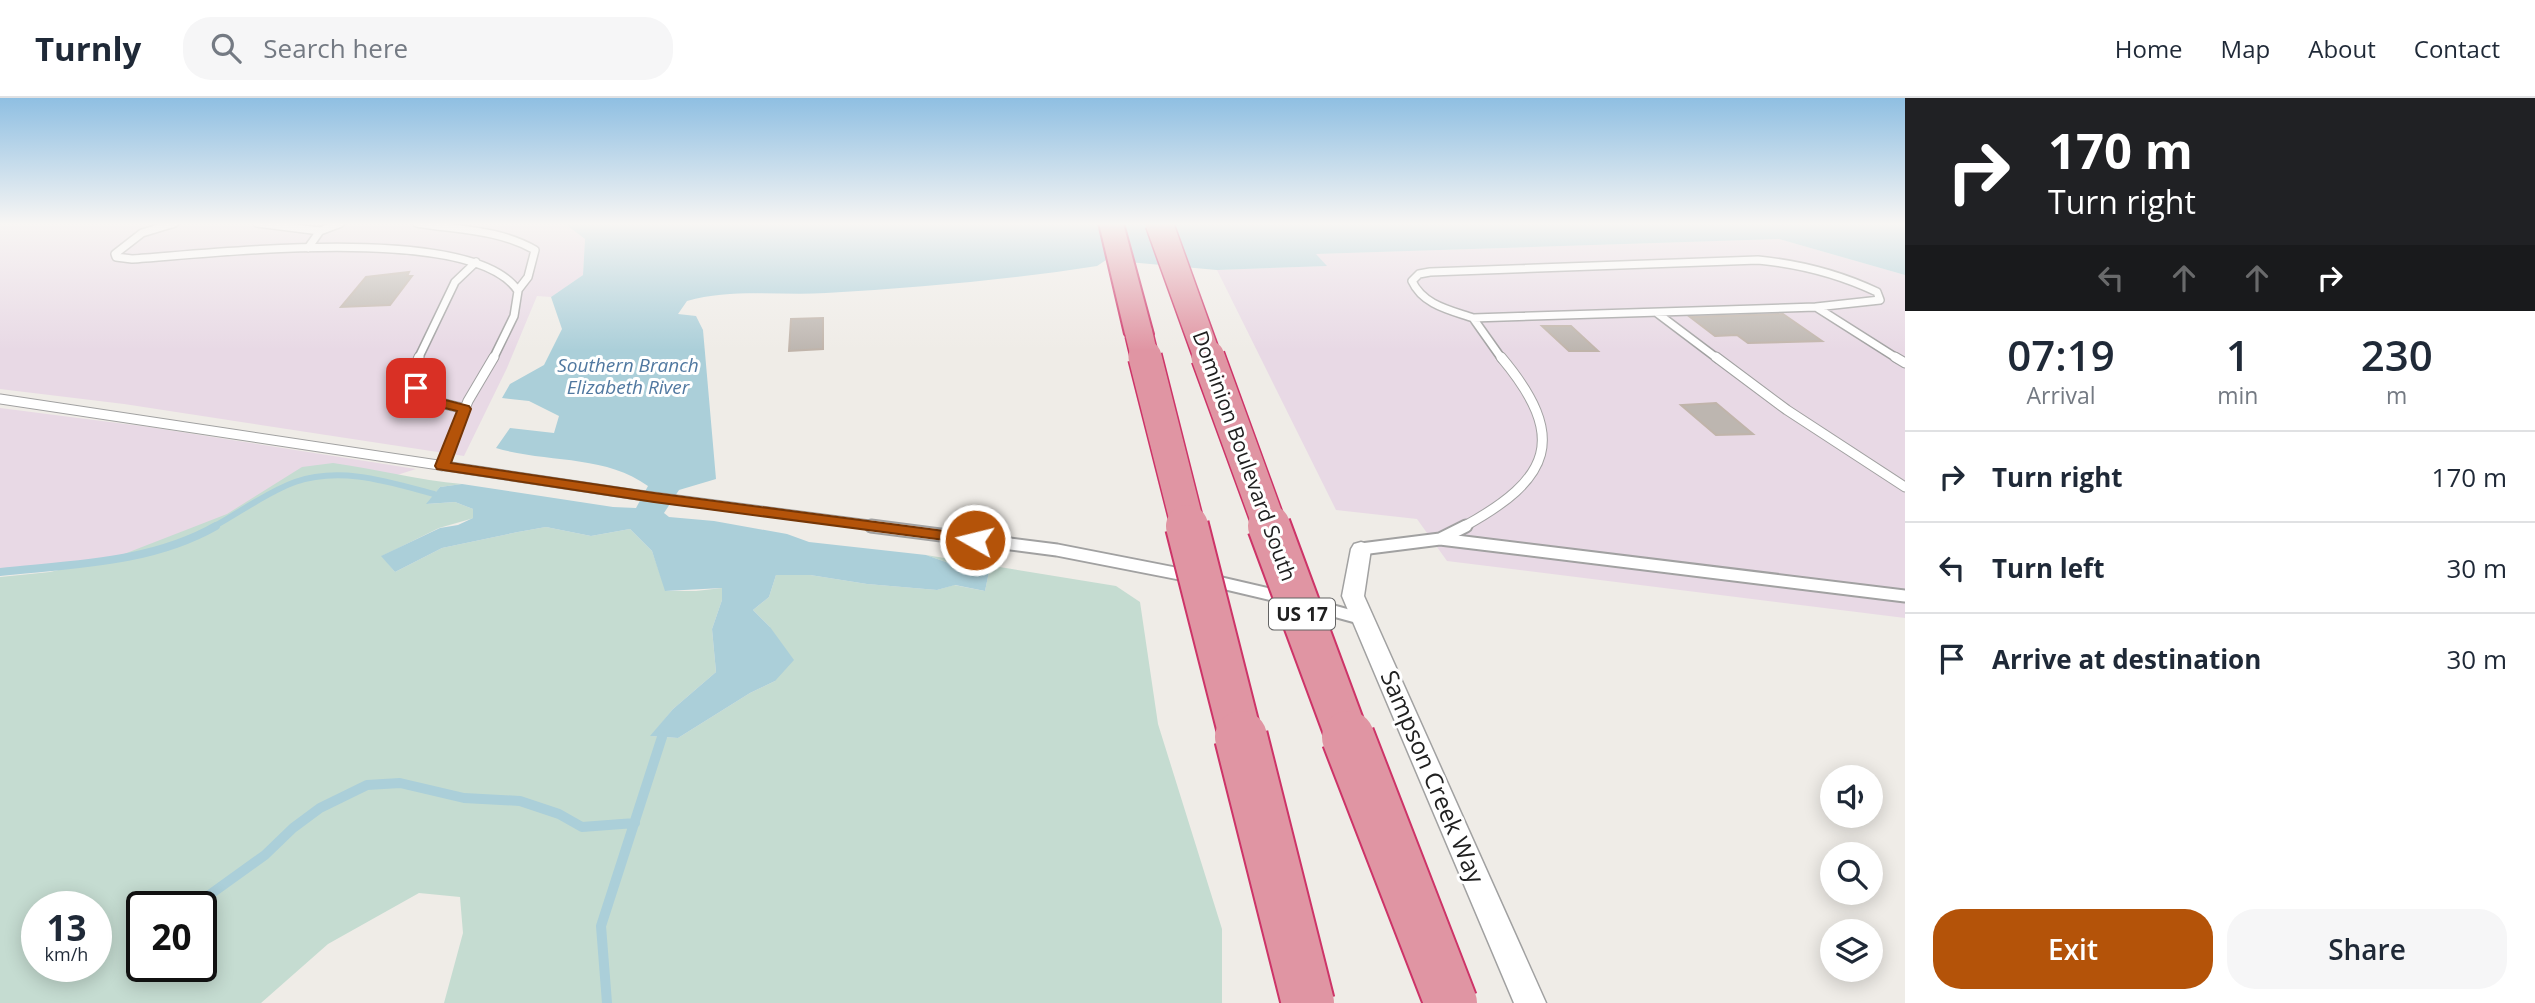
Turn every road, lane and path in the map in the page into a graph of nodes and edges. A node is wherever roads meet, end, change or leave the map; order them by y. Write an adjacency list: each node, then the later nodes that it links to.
1 (473, 265): 14 (lane)
2 (485, 265): 8 (lane)
3 (531, 265): 8 (lane)
4 (1122, 265): 21 (highway, bridge)
5 (1174, 265): 22 (highway, Dominion Boulevard South / US 17, bridge)
6 (1615, 265): 11 (lane)
7 (1800, 265): 9 (lane)
8 (518, 290): 14 (lane)
9 (1816, 307): 10 (lane); 12 (lane)
10 (1657, 313): 11 (lane); 16 (lane)
11 (1473, 318): 17 (lane)
12 (1905, 362)
13 (0, 399): 15 (lane)
14 (465, 409): 15 (lane)
15 (442, 466): 20 (lane)
16 (1905, 487)
17 (1440, 539): 18 (lane); 19 (lane)
18 (1361, 549): 20 (street, Sampson Creek Way)
19 (1905, 596)
20 (1363, 619): 23 (street, Sampson Creek Way)
21 (1308, 1003)
22 (1451, 1003)
23 (1530, 1003)

